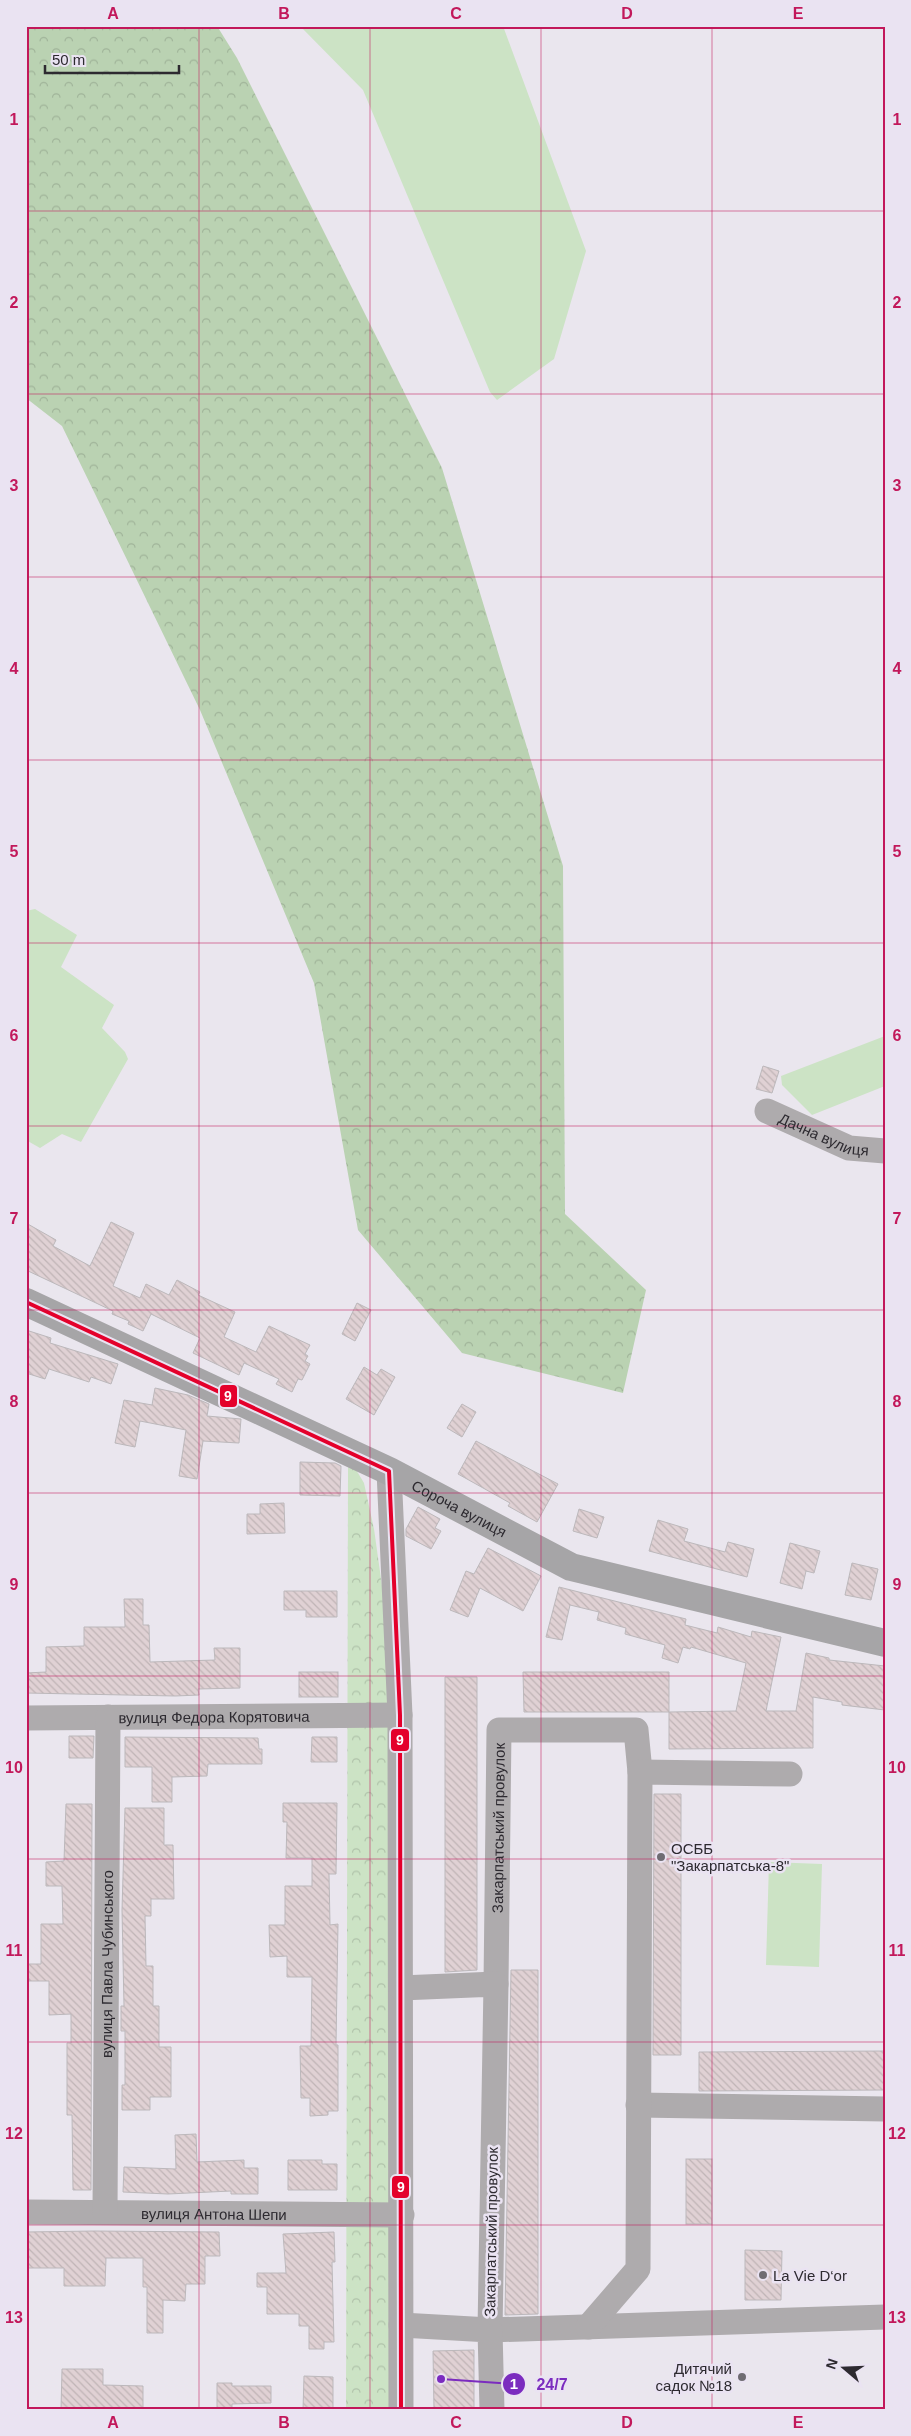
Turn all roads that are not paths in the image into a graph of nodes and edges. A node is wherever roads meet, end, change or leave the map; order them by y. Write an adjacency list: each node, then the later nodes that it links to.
1 (767, 1111): 2 (street, Дачна вулиця)
2 (885, 1151)
3 (26, 1302): 4 (main road, Сороча вулиця)
4 (389, 1471): 5 (main road, Сороча вулиця); 6 (street)
5 (885, 1643)
6 (400, 1715): 7 (street, вулиця Федора Корятовича); 12 (street)
7 (108, 1717): 8 (street, вулиця Федора Корятовича); 16 (street, вулиця Павла Чубинського)
8 (26, 1718)
9 (640, 1772): 10 (street); 11 (street, Закарпатський провулок); 13 (street, Закарпатський провулок)
10 (790, 1774)
11 (496, 1984): 12 (street); 21 (street, Закарпатський провулок)
12 (401, 1988): 17 (street)
13 (638, 2105): 14 (street); 20 (street, Закарпатський провулок)
14 (885, 2108)
15 (26, 2212): 16 (street, вулиця Антона Шепи)
16 (105, 2212): 17 (street, вулиця Антона Шепи)
17 (402, 2215): 19 (street)
18 (885, 2317): 20 (street, Закарпатський провулок)
19 (401, 2325): 21 (street, Закарпатський провулок); 22 (street)
20 (588, 2327): 21 (street, Закарпатський провулок)
21 (490, 2330): 23 (street, Закарпатський провулок)
22 (401, 2410)
23 (492, 2410)

